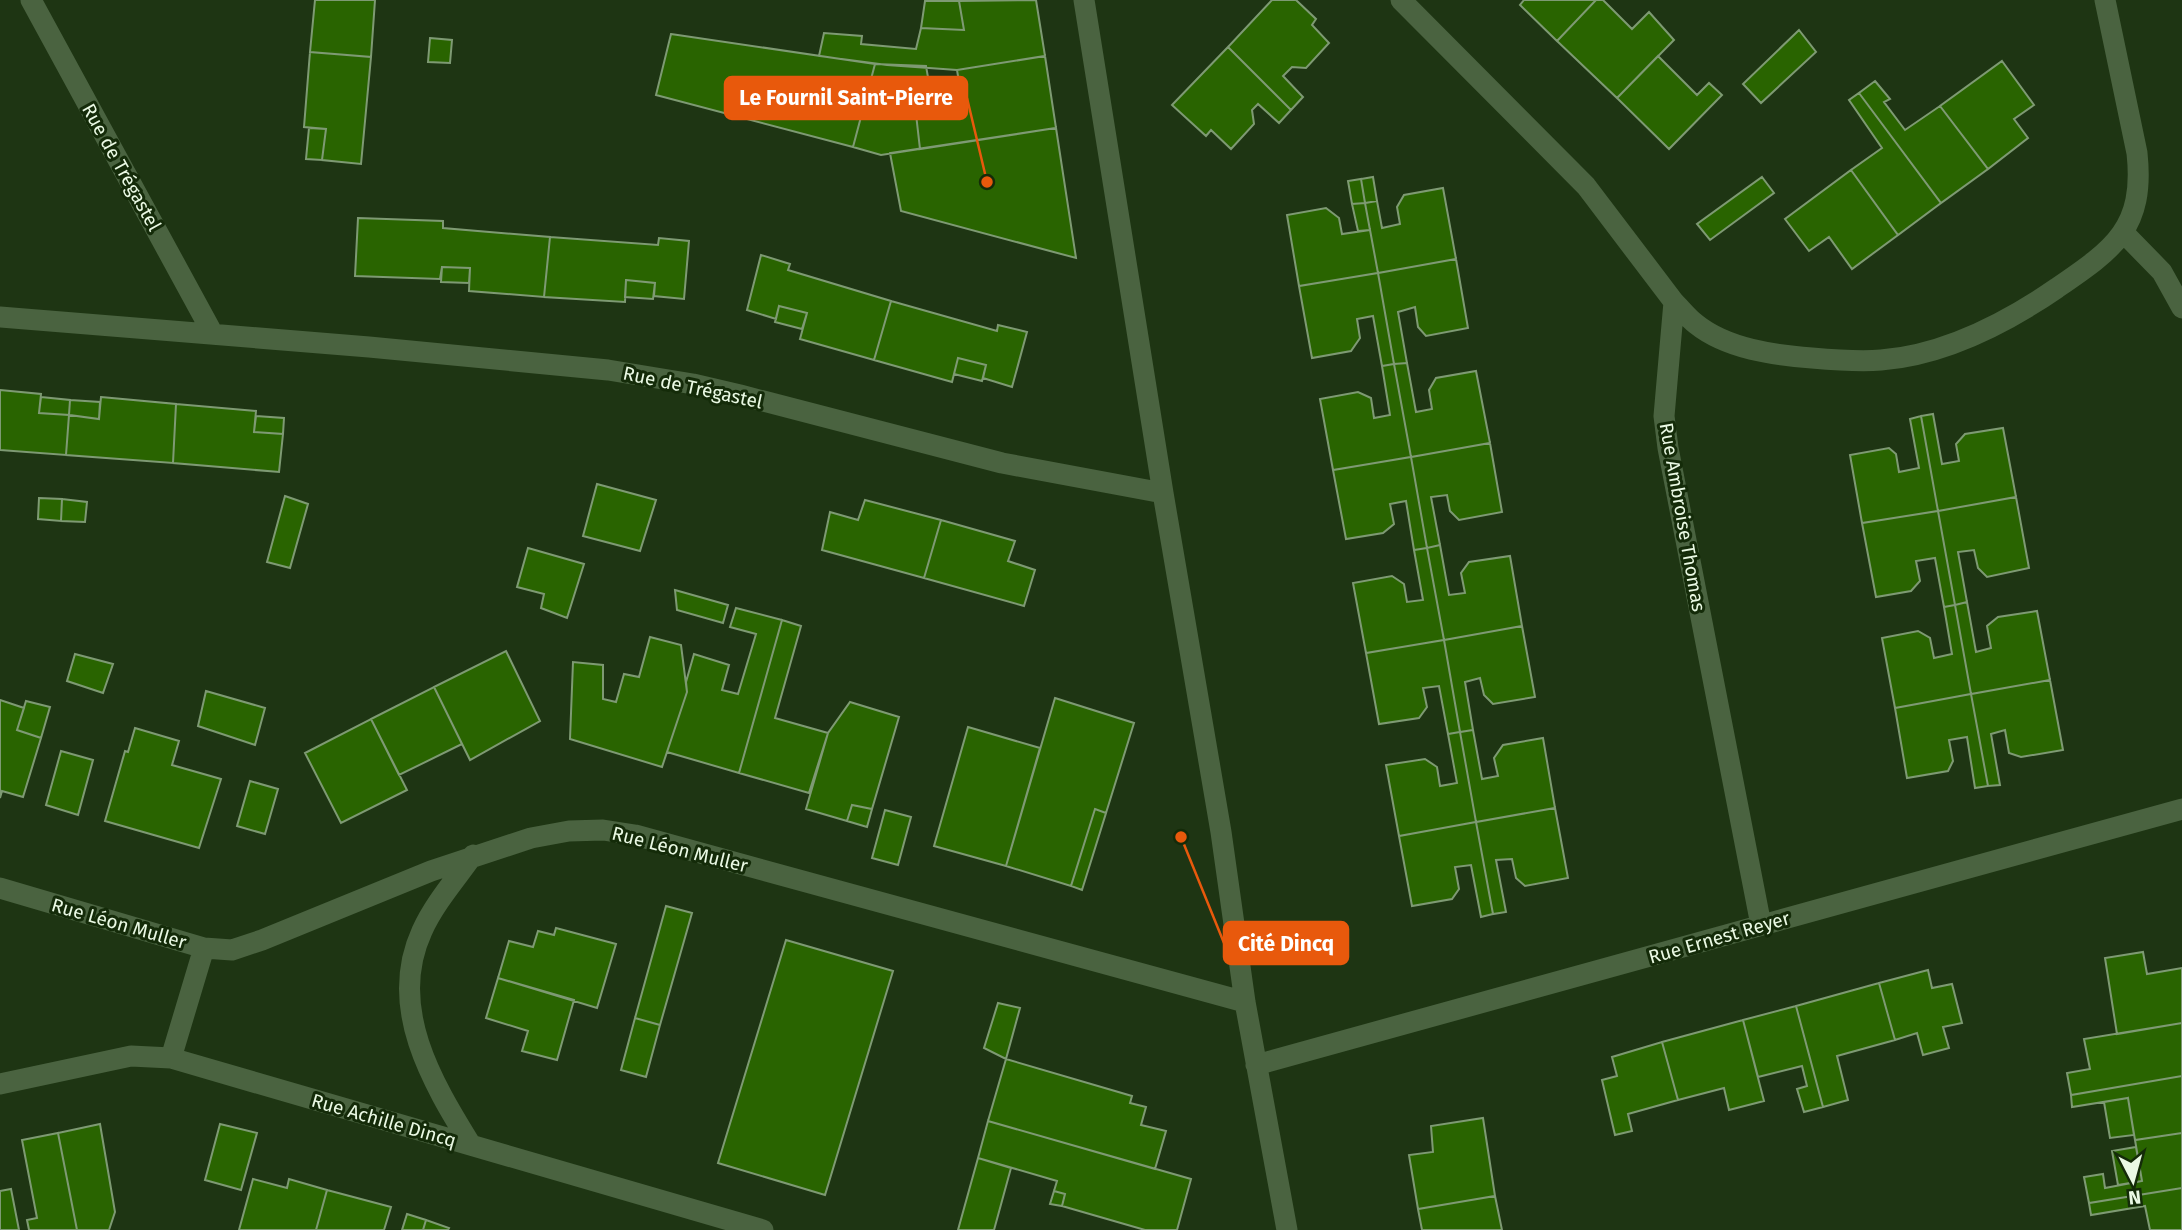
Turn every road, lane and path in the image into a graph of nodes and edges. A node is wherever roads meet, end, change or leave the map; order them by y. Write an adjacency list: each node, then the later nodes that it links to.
1 (31, 0): 9 (street, Rue de Trégastel)
2 (1084, 0): 10 (street)
3 (1401, 0): 6 (street)
4 (2105, 0): 5 (street)
5 (2124, 233): 6 (street); 7 (street)
6 (1674, 302): 14 (street, Rue Ambroise Thomas)
7 (2182, 308)
8 (0, 317): 9 (street, Rue de Trégastel)
9 (213, 334): 10 (street, Rue de Trégastel)
10 (1163, 493): 16 (street)
11 (2182, 809): 14 (street, Rue Ernest Reyer)
12 (473, 855): 15 (street, Rue Léon Muller); 16 (street, Rue Léon Muller); 20 (street)
13 (0, 888): 15 (street, Rue Léon Muller)
14 (1761, 925): 18 (street, Rue Ernest Reyer)
15 (204, 948): 17 (street)
16 (1245, 1002): 18 (street)
17 (171, 1058): 19 (street, Rue Achille Dincq); 20 (street, Rue Achille Dincq)
18 (1256, 1065): 22 (street)
19 (0, 1084)
20 (471, 1145): 21 (street, Rue Achille Dincq)
21 (763, 1230)
22 (1287, 1230)

